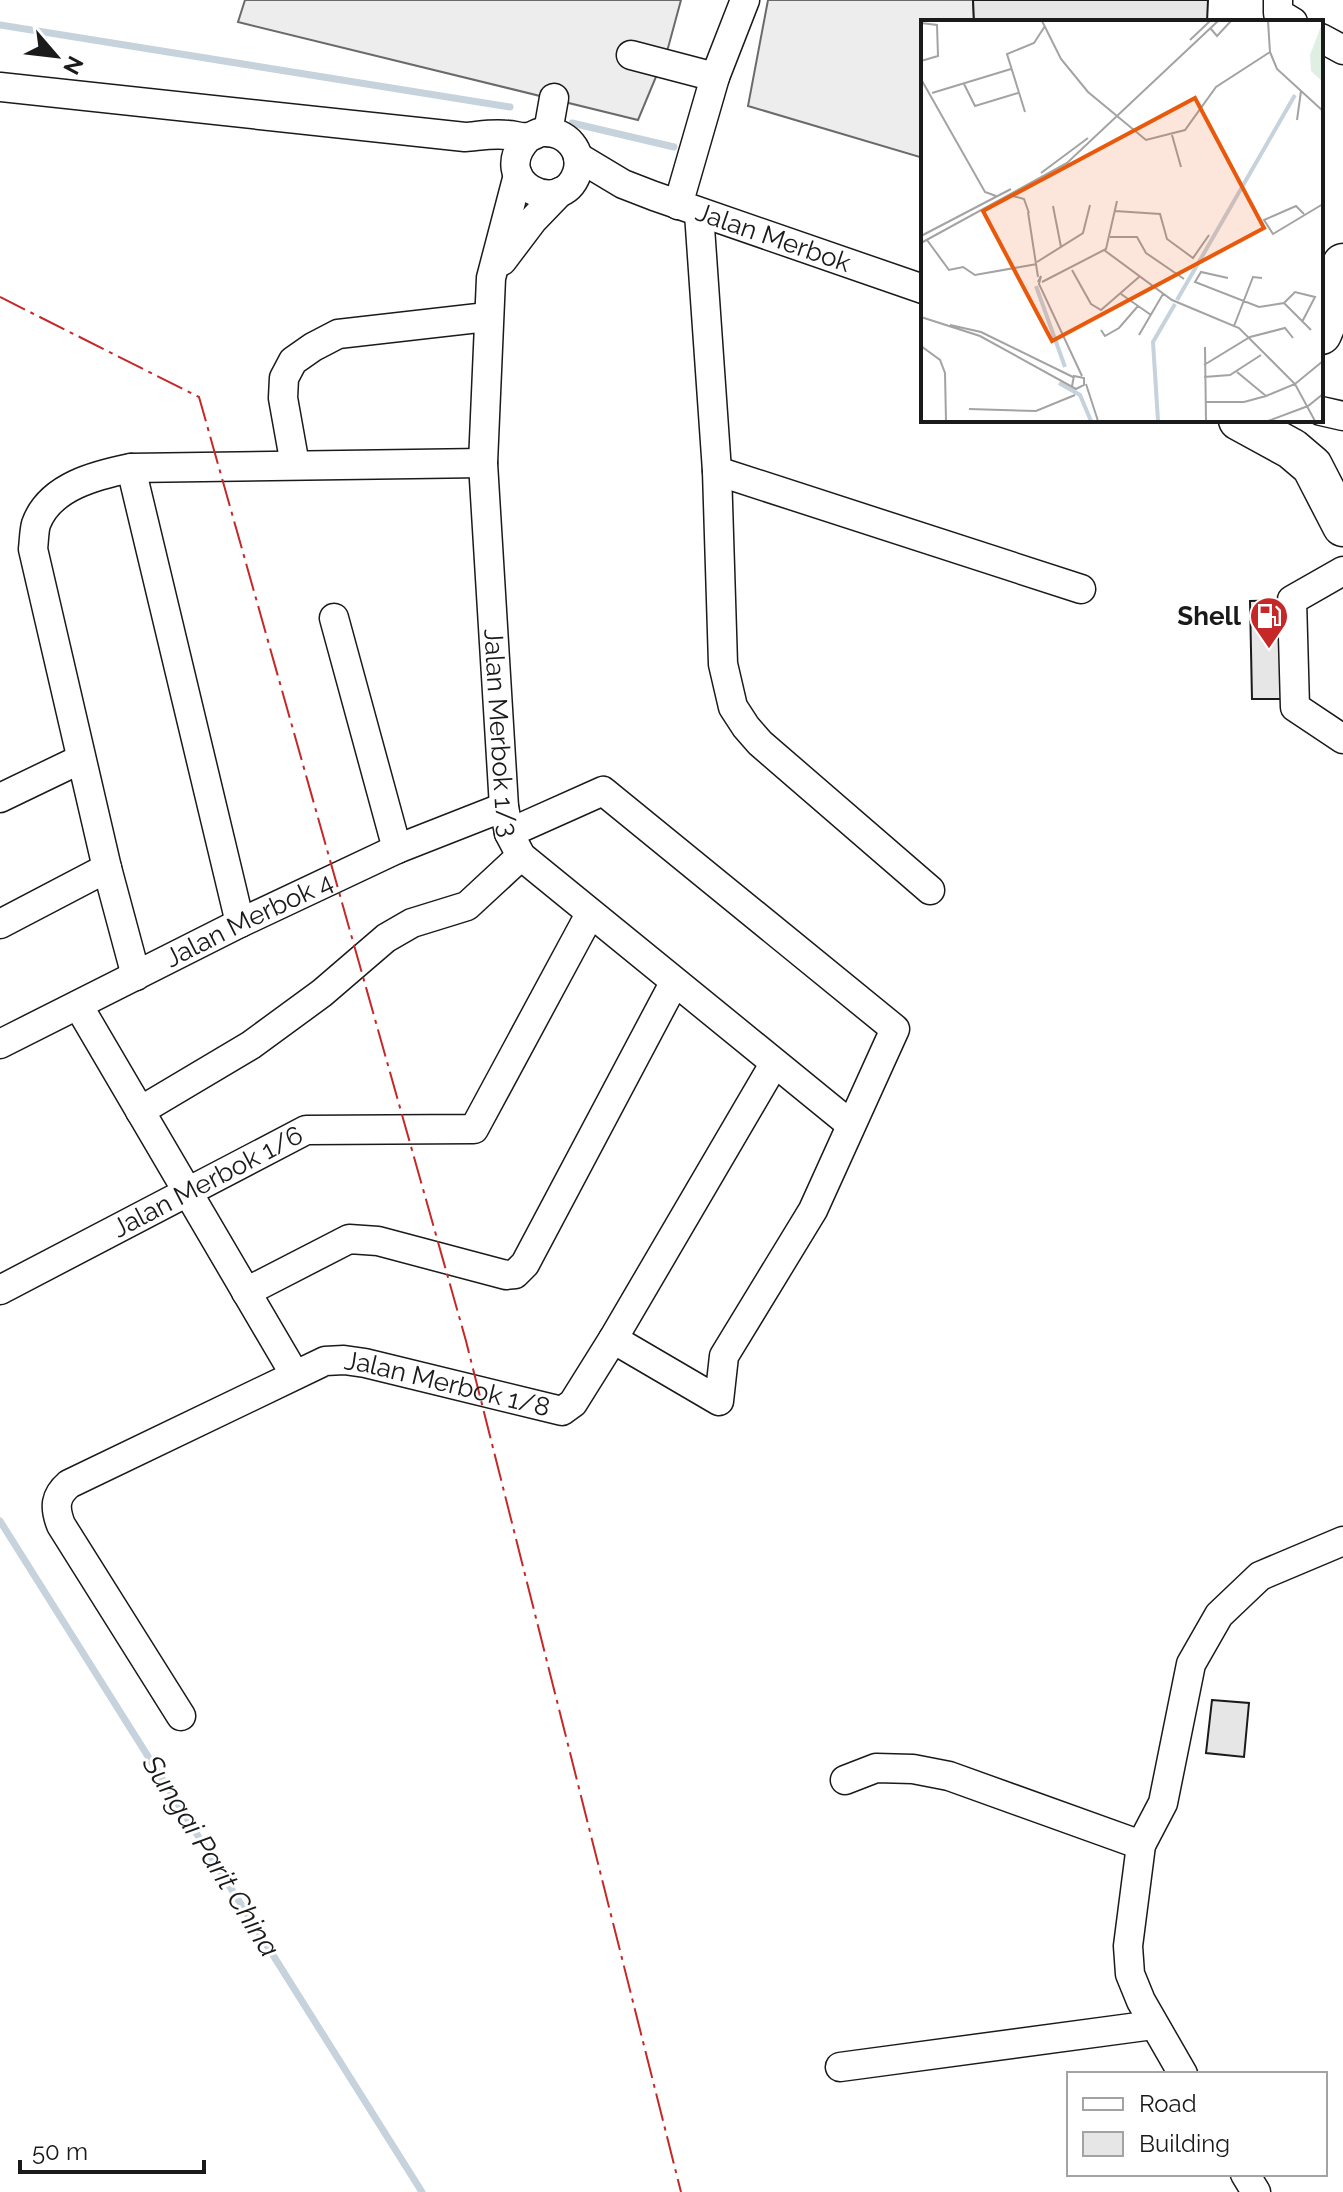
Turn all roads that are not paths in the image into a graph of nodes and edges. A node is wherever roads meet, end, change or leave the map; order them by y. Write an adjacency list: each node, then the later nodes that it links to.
1 (745, 0): 7 (street)
2 (1278, 0): 3 (street)
3 (1290, 20)
4 (1323, 39): 5 (street)
5 (1343, 50)
6 (631, 55): 7 (street)
7 (715, 77): 14 (street)
8 (0, 87): 11 (street)
9 (554, 98): 10 (street)
10 (538, 135): 11 (street); 12 (street); 13 (street)
11 (465, 137): 12 (street)
12 (517, 170): 13 (street); 16 (street, Jalan Merbok 1/3)
13 (570, 178): 14 (street, Jalan Merbok); 16 (street, Jalan Merbok 1/3)
14 (689, 209): 17 (street, Jalan Merbok); 26 (street)
15 (1343, 264): 19 (highway)
16 (491, 278): 18 (street, Jalan Merbok 1/3)
17 (921, 288)
18 (487, 317): 23 (street, Jalan Merbok 1/3); 24 (street)
19 (1323, 329)
20 (1323, 411): 21 (street)
21 (1343, 416)
22 (1243, 422): 27 (highway)
23 (483, 463): 24 (street); 34 (street, Jalan Merbok 1/3)
24 (295, 465): 25 (street)
25 (131, 468): 32 (street); 39 (street)
26 (717, 471): 29 (street); 37 (street)
27 (1343, 526)
28 (1343, 571): 31 (street)
29 (1081, 589)
30 (334, 618): 35 (street)
31 (1343, 739)
32 (81, 759): 33 (street); 36 (street)
33 (0, 798)
34 (511, 832): 35 (street, Jalan Merbok 4); 38 (street, Jalan Merbok 1/3); 46 (street); 47 (street, Jalan Merbok 4)
35 (397, 849): 39 (street, Jalan Merbok 4)
36 (107, 868): 40 (street); 41 (street)
37 (930, 890)
38 (590, 914): 42 (street, Jalan Merbok 1/3); 48 (street, Jalan Merbok 1/6)
39 (240, 923): 41 (street, Jalan Merbok 4)
40 (0, 924)
41 (136, 976): 43 (street, Jalan Merbok 4)
42 (674, 983): 45 (street, Jalan Merbok 1/3); 50 (street)
43 (78, 1005): 44 (street, Jalan Merbok 4); 46 (street)
44 (0, 1044)
45 (774, 1064): 47 (street, Jalan Merbok 1/3); 51 (street, Jalan Merbok 1/8)
46 (140, 1111): 48 (street)
47 (850, 1124): 51 (street)
48 (187, 1192): 49 (street, Jalan Merbok 1/6); 50 (street)
49 (0, 1290)
50 (246, 1292): 52 (street)
51 (613, 1339): 52 (street, Jalan Merbok 1/8)
52 (295, 1375): 54 (street, Jalan Merbok 1/8)
53 (1343, 1541): 56 (street)
54 (181, 1716)
55 (845, 1780): 56 (street)
56 (1141, 1845): 57 (street)
57 (1153, 2025): 58 (street); 59 (street)
58 (840, 2067)
59 (1182, 2072)

